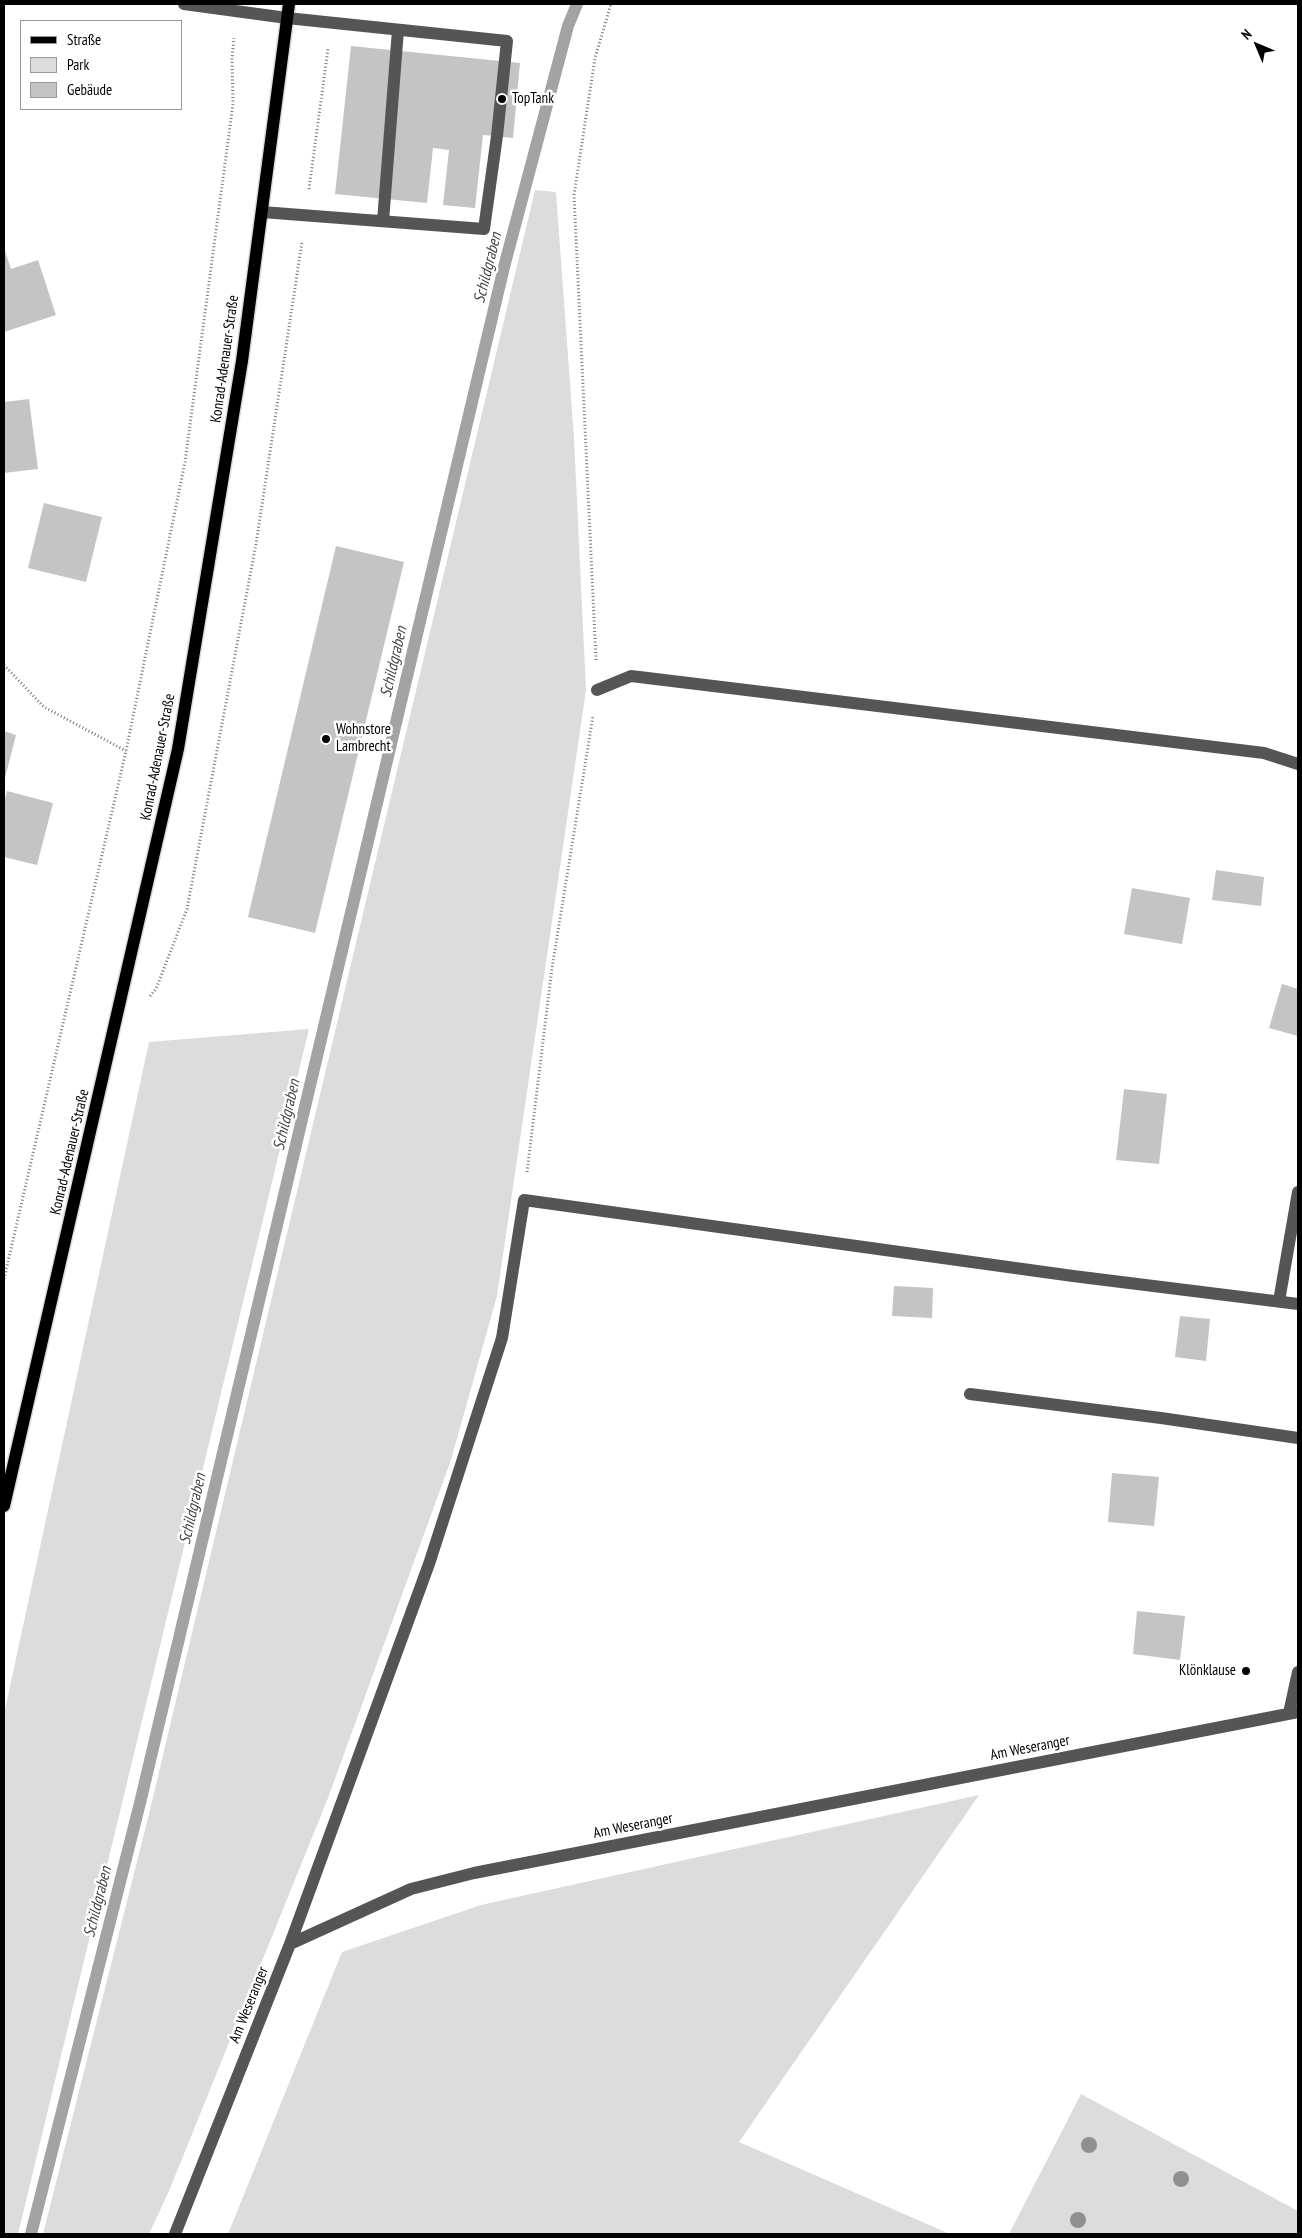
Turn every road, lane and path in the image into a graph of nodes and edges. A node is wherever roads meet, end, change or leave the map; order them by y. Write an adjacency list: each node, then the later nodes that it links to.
1 (184, 4): 4 (lane)
2 (289, 4): 4 (main road, Konrad-Adenauer-Straße)
3 (611, 4): 12 (path)
4 (287, 18): 5 (lane); 8 (main road, Konrad-Adenauer-Straße)
5 (332, 23): 6 (lane); 9 (path)
6 (398, 30): 10 (lane); 10 (lane)
7 (232, 58): 13 (path)
8 (262, 212): 9 (lane); 15 (main road, Konrad-Adenauer-Straße)
9 (306, 215): 10 (lane); 15 (path)
10 (382, 221)
11 (4, 665): 13 (path)
12 (597, 690): 14 (lane); 17 (path)
13 (126, 751): 18 (path)
14 (1298, 764)
15 (114, 1034): 23 (main road, Konrad-Adenauer-Straße)
16 (1298, 1192): 19 (lane)
17 (524, 1200): 19 (lane); 26 (lane)
18 (4, 1279)
19 (1279, 1301): 20 (lane)
20 (1298, 1304)
21 (970, 1394): 22 (lane)
22 (1298, 1438)
23 (4, 1506)
24 (1298, 1672): 25 (lane)
25 (1294, 1713): 26 (lane, Am Weseranger)
26 (290, 1944): 27 (lane, Am Weseranger)
27 (175, 2234)

